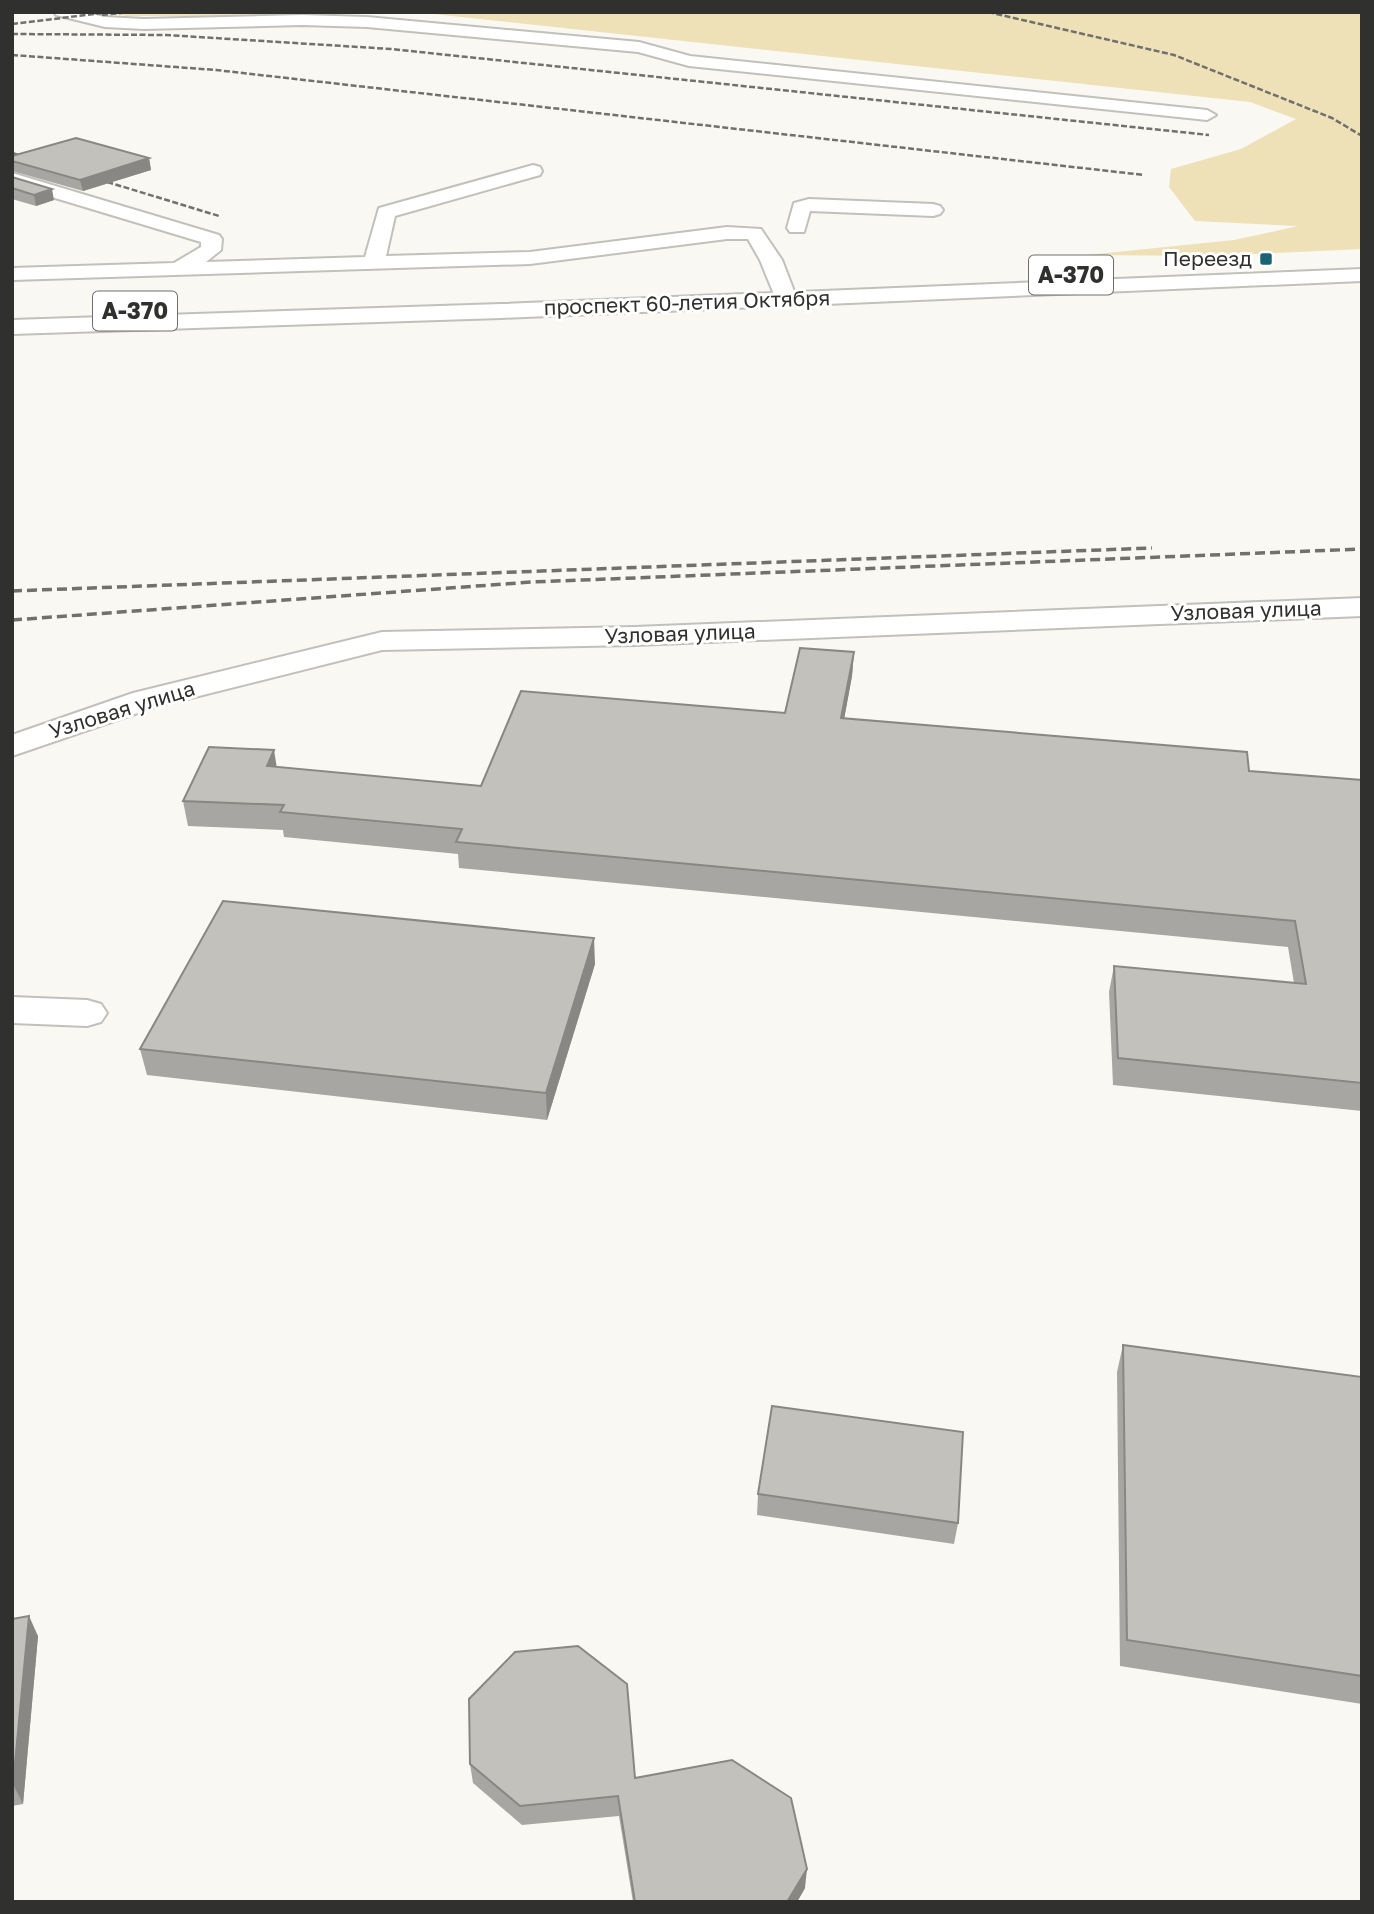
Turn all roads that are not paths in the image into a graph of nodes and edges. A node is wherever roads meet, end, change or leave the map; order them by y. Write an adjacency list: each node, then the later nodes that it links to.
1 (61, 12): 2 (main road)
2 (1207, 115)
3 (533, 171): 7 (main road)
4 (12, 179): 9 (main road)
5 (933, 211): 6 (main road)
6 (754, 233): 7 (main road); 12 (main road)
7 (374, 263): 9 (main road)
8 (1362, 264): 12 (main road, проспект 60-летия Октября / А-370)
9 (177, 270): 10 (main road)
10 (12, 274)
11 (1362, 275): 12 (main road, проспект 60-летия Октября / А-370)
12 (783, 293): 13 (main road, проспект 60-летия Октября / А-370); 14 (main road, проспект 60-летия Октября / А-370)
13 (12, 314)
14 (12, 327)
15 (1362, 607): 16 (main road, Узловая улица)
16 (12, 746)
17 (12, 1010): 18 (main road)
18 (87, 1013)

